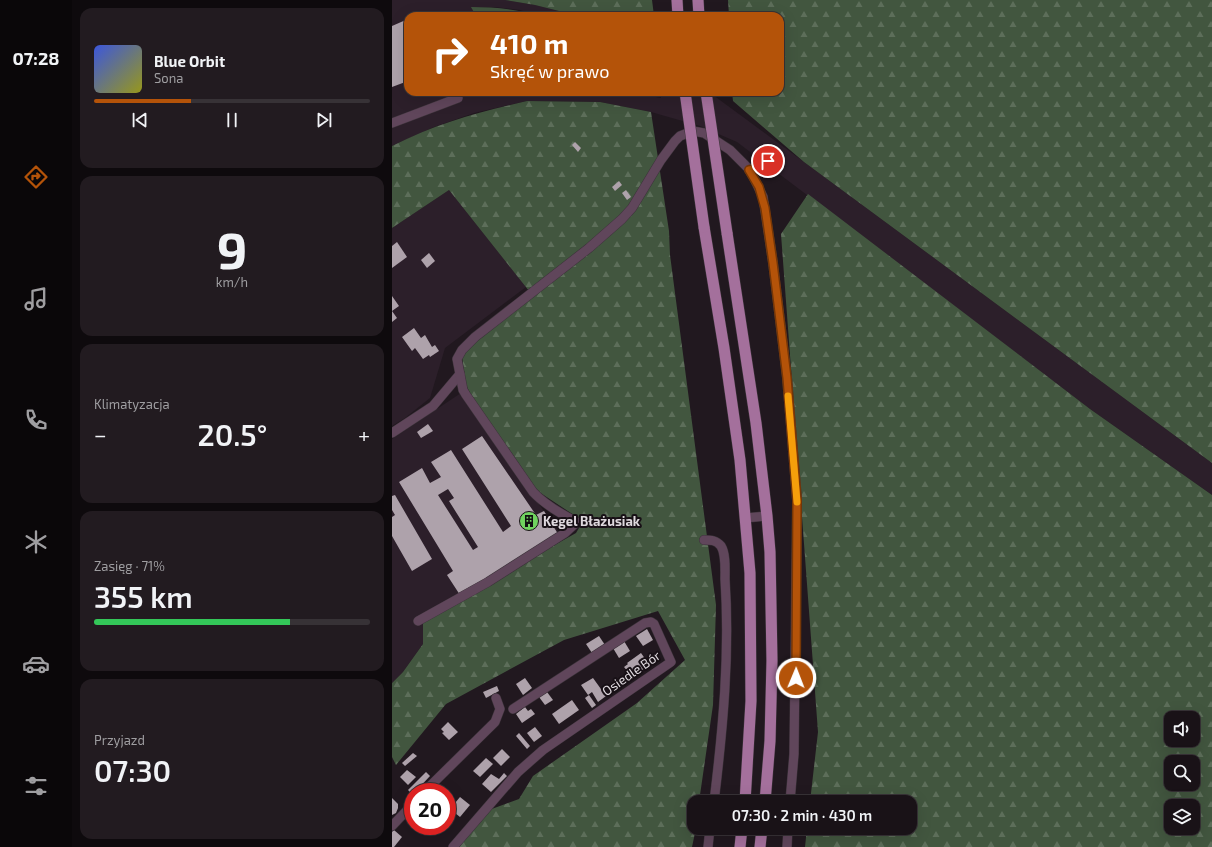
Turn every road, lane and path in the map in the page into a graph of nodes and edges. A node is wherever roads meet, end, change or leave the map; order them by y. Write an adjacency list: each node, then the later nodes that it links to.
1 (677, 0): 3 (main road)
2 (698, 0): 4 (main road)
3 (678, 12)
4 (699, 12)
5 (457, 96): 8 (street)
6 (686, 96): 14 (main road, bridge)
7 (707, 96): 13 (main road, bridge)
8 (392, 123)
9 (768, 161): 10 (street)
10 (749, 170): 11 (street); 23 (street)
11 (460, 374): 12 (street); 16 (street)
12 (392, 433)
13 (767, 516): 14 (street); 22 (main road)
14 (745, 518): 21 (main road)
15 (704, 540): 20 (street)
16 (418, 621)
17 (496, 698): 19 (street)
18 (513, 709): 30 (street, Osiedle Bór)
19 (433, 783)
20 (715, 795)
21 (745, 795)
22 (766, 795)
23 (791, 795)
24 (404, 813): 25 (street)
25 (392, 826)
26 (709, 835): 31 (street)
27 (741, 835): 32 (main road)
28 (761, 835): 33 (main road)
29 (788, 835): 34 (street)
30 (454, 847)
31 (708, 847)
32 (740, 847)
33 (760, 847)
34 (787, 847)

